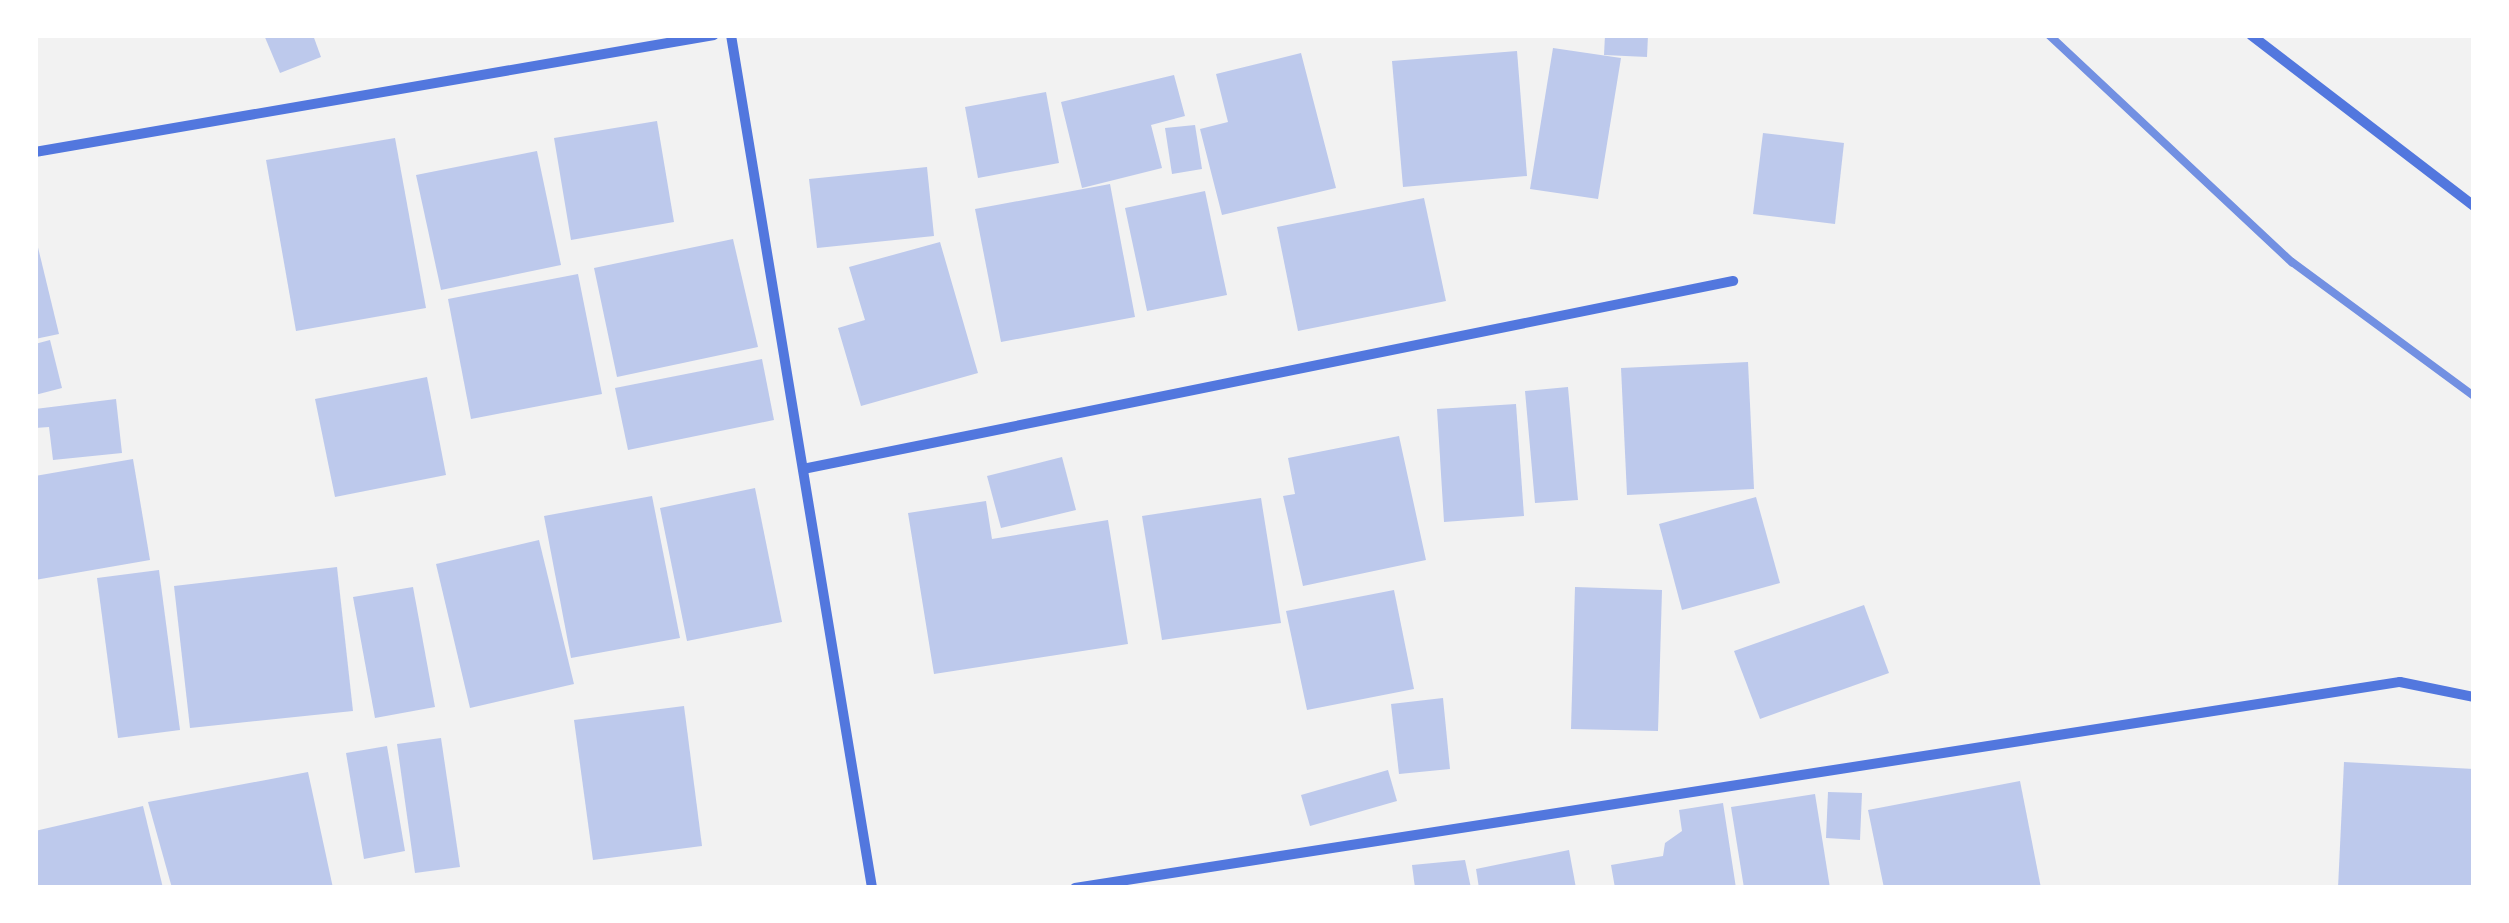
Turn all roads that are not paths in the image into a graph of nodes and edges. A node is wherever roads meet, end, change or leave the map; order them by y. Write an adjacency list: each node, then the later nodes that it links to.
1 (714, 35): 4 (street)
2 (731, 35): 7 (street)
3 (2251, 35): 5 (street)
4 (35, 152)
5 (2474, 206)
6 (1734, 280): 7 (street)
7 (803, 469): 9 (street)
8 (2474, 697): 10 (street)
9 (872, 888)
10 (1075, 888)

